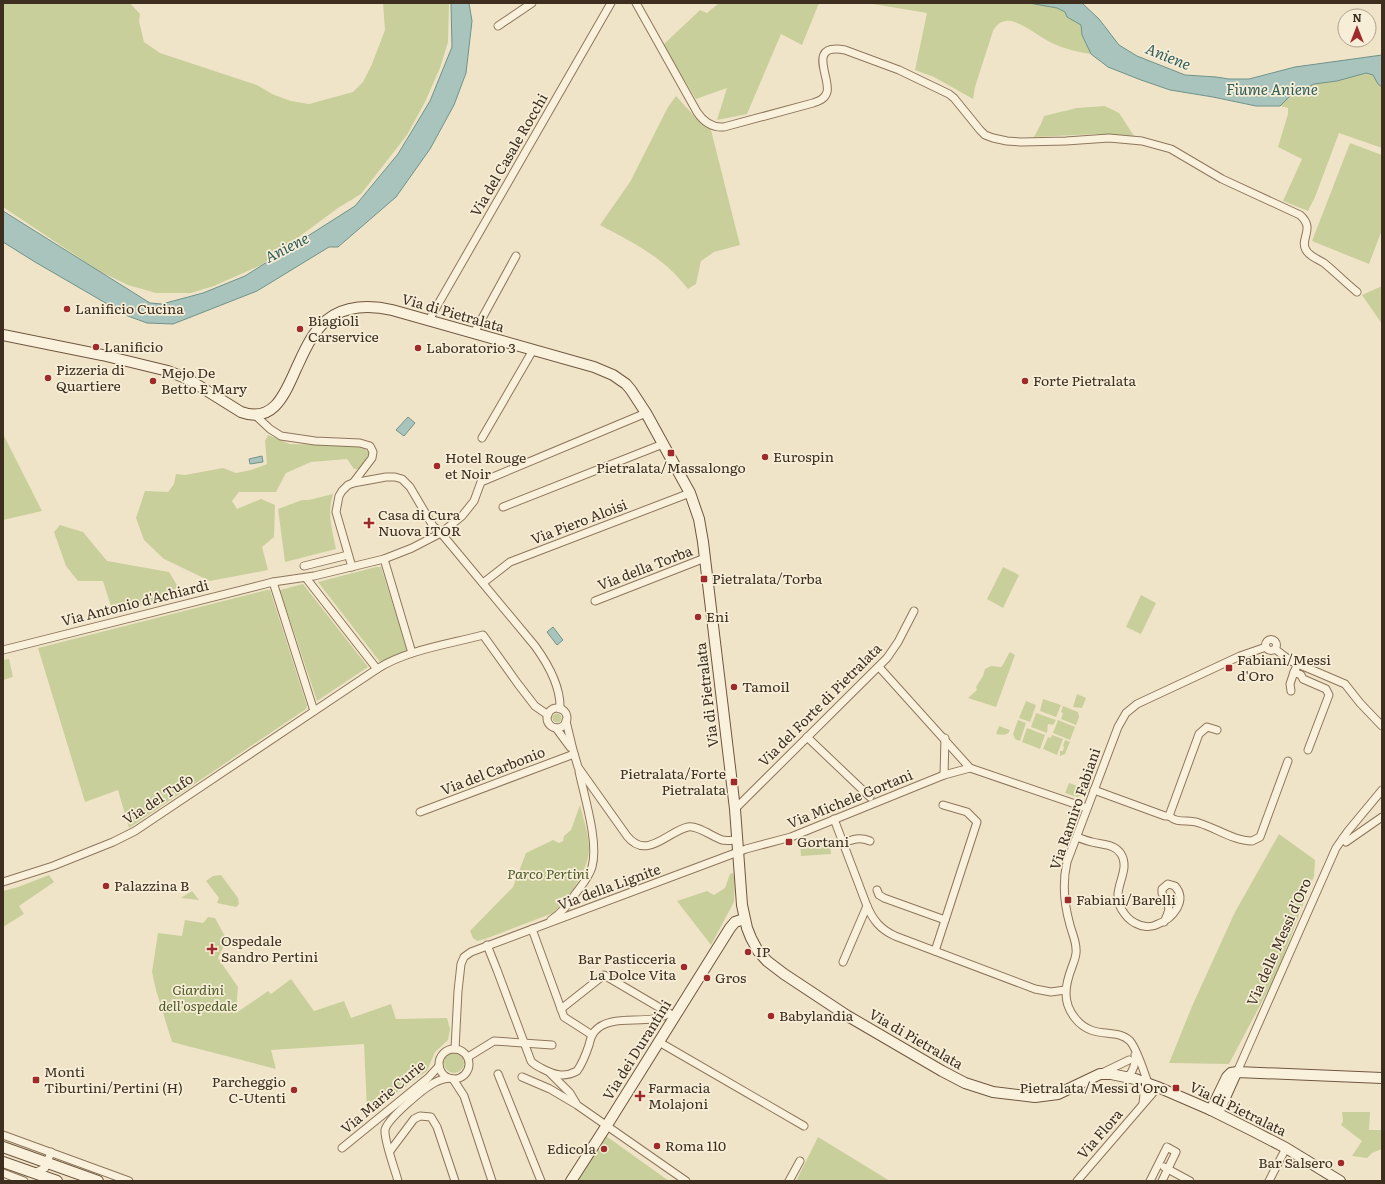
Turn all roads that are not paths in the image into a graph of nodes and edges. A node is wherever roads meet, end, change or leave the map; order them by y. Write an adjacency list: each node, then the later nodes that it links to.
1 (532, 3): 4 (street)
2 (611, 3): 7 (street, Via del Casale Rocchi)
3 (636, 3): 6 (street)
4 (498, 26)
5 (516, 256): 8 (street)
6 (1357, 292)
7 (429, 320): 8 (street, Via di Pietralata); 12 (street, Via di Pietralata)
8 (474, 333): 10 (street, Via di Pietralata)
9 (3, 335): 12 (street)
10 (533, 350): 11 (street, Via di Pietralata); 13 (street)
11 (646, 413): 14 (street, Via di Pietralata); 18 (street, Via Antonio d'Achiardi)
12 (254, 414): 15 (street)
13 (482, 438)
14 (664, 444): 16 (street, Via di Pietralata); 17 (street)
15 (353, 483): 18 (street); 19 (street)
16 (690, 493): 20 (street, Via di Pietralata); 26 (street, Via Piero Aloisi)
17 (503, 507)
18 (441, 533): 21 (street, Via Antonio d'Achiardi); 26 (street)
19 (348, 555): 22 (street); 23 (street)
20 (705, 558): 27 (street, Via della Torba); 55 (street, Via di Pietralata)
21 (384, 559): 23 (street, Via Antonio d'Achiardi); 30 (street)
22 (304, 566)
23 (352, 567): 24 (street, Via Antonio d'Achiardi)
24 (306, 578): 25 (street, Via Antonio d'Achiardi); 33 (street)
25 (273, 582): 29 (street, Via Antonio d'Achiardi); 37 (street)
26 (483, 583): 36 (street)
27 (595, 601)
28 (914, 611): 32 (street, Via del Forte di Pietralata)
29 (3, 650)
30 (412, 653): 33 (street, Via del Tufo); 38 (street, Via del Tufo)
31 (1298, 664): 34 (street); 40 (street, Via Ramiro Fabiani); 51 (street, Via Ramiro Fabiani)
32 (879, 667): 43 (street, Via del Forte di Pietralata); 44 (street)
33 (377, 669): 37 (street, Via del Tufo)
34 (1294, 672): 35 (street); 45 (street)
35 (1291, 691)
36 (560, 709): 38 (street); 39 (street)
37 (314, 710): 67 (street, Via del Tufo)
38 (548, 715): 41 (street)
39 (566, 722): 41 (street); 46 (street)
40 (1382, 726)
41 (556, 728): 46 (street)
42 (1217, 730): 58 (street)
43 (807, 737): 53 (street); 55 (street, Via del Forte di Pietralata)
44 (944, 738): 49 (street); 50 (street)
45 (1308, 750)
46 (573, 752): 48 (street); 57 (street, Via del Carbonio)
47 (1288, 761): 58 (street)
48 (578, 767): 63 (street); 69 (street)
49 (970, 768): 50 (street, Via Michele Gortani); 56 (street)
50 (944, 775): 60 (street, Via Michele Gortani)
51 (1094, 790): 56 (street, Via Ramiro Fabiani); 58 (street)
52 (1382, 790): 62 (street, Via delle Messi d'Oro)
53 (870, 797)
54 (943, 805): 73 (street)
55 (735, 808): 63 (street, Via di Pietralata)
56 (1087, 808): 61 (street, Via Ramiro Fabiani)
57 (420, 812)
58 (1169, 816)
59 (1382, 817): 62 (street)
60 (834, 819): 65 (street); 66 (street, Via Michele Gortani)
61 (1077, 837): 74 (street); 80 (street, Via Ramiro Fabiani)
62 (1343, 838): 92 (street, Via delle Messi d'Oro)
63 (738, 840): 66 (street, Via di Pietralata)
64 (870, 841): 65 (street)
65 (843, 843): 70 (street)
66 (739, 853): 71 (street, Via della Lignite); 72 (street, Via di Pietralata)
67 (3, 882)
68 (877, 890): 73 (street)
69 (566, 906): 71 (street); 75 (street)
70 (866, 906): 78 (street); 79 (street)
71 (570, 916): 75 (street, Via della Lignite)
72 (744, 919): 82 (street, Via dei Durantini); 95 (street, Via di Pietralata)
73 (945, 920): 78 (street)
74 (1164, 922): 74 (street)
75 (546, 923): 76 (street, Via della Lignite)
76 (532, 929): 77 (street, Via della Lignite); 81 (street)
77 (487, 945): 85 (street); 87 (street, Via della Lignite)
78 (935, 951): 80 (street)
79 (843, 962)
80 (1065, 990): 88 (street, Via Ramiro Fabiani)
81 (561, 1009): 82 (street); 83 (street)
82 (671, 1015): 83 (street); 84 (street, Via dei Durantini)
83 (592, 1035): 93 (street)
84 (659, 1042): 104 (street, Via dei Durantini); 105 (street)
85 (524, 1043): 86 (street); 89 (street); 93 (street)
86 (552, 1045)
87 (455, 1049): 89 (street); 91 (street)
88 (1135, 1050): 90 (street); 97 (street); 100 (street, Via Ramiro Fabiani)
89 (468, 1057): 98 (street)
90 (1129, 1060): 95 (street); 97 (street)
91 (439, 1066): 98 (street); 108 (street, Via Marie Curie)
92 (1237, 1072): 99 (street); 103 (street)
93 (550, 1073): 101 (street)
94 (498, 1074): 126 (street)
95 (1100, 1074): 97 (street, Via di Pietralata)
96 (522, 1077): 101 (street)
97 (1128, 1077): 100 (street, Via di Pietralata)
98 (451, 1078): 110 (street); 125 (street)
99 (1382, 1078)
100 (1149, 1083): 102 (street, Via Flora); 102 (street, Via Flora); 103 (street, Via di Pietralata)
101 (578, 1105): 104 (street)
102 (1142, 1105): 130 (street, Via Flora)
103 (1214, 1111): 109 (street, Via di Pietralata)
104 (607, 1125): 127 (street, Via dei Durantini); 128 (street)
105 (804, 1126)
106 (3, 1135): 111 (street)
107 (3, 1147): 114 (street)
108 (342, 1148)
109 (1286, 1148): 134 (street); 135 (street, Via di Pietralata)
110 (390, 1151): 123 (street); 124 (street)
111 (51, 1152): 114 (street); 122 (street)
112 (800, 1161): 129 (street)
113 (3, 1162): 118 (street)
114 (48, 1163): 118 (street); 121 (street)
115 (1158, 1164): 116 (street); 116 (street); 131 (street)
116 (1168, 1169): 132 (street); 133 (street)
117 (3, 1173): 119 (street)
118 (34, 1173): 120 (street)
119 (24, 1181)
120 (57, 1181)
121 (98, 1181)
122 (129, 1181)
123 (398, 1181)
124 (455, 1181)
125 (492, 1181)
126 (541, 1181)
127 (571, 1181)
128 (686, 1181)
129 (789, 1181)
130 (1077, 1181)
131 (1150, 1181)
132 (1162, 1181)
133 (1190, 1181)
134 (1269, 1181)
135 (1340, 1181)

